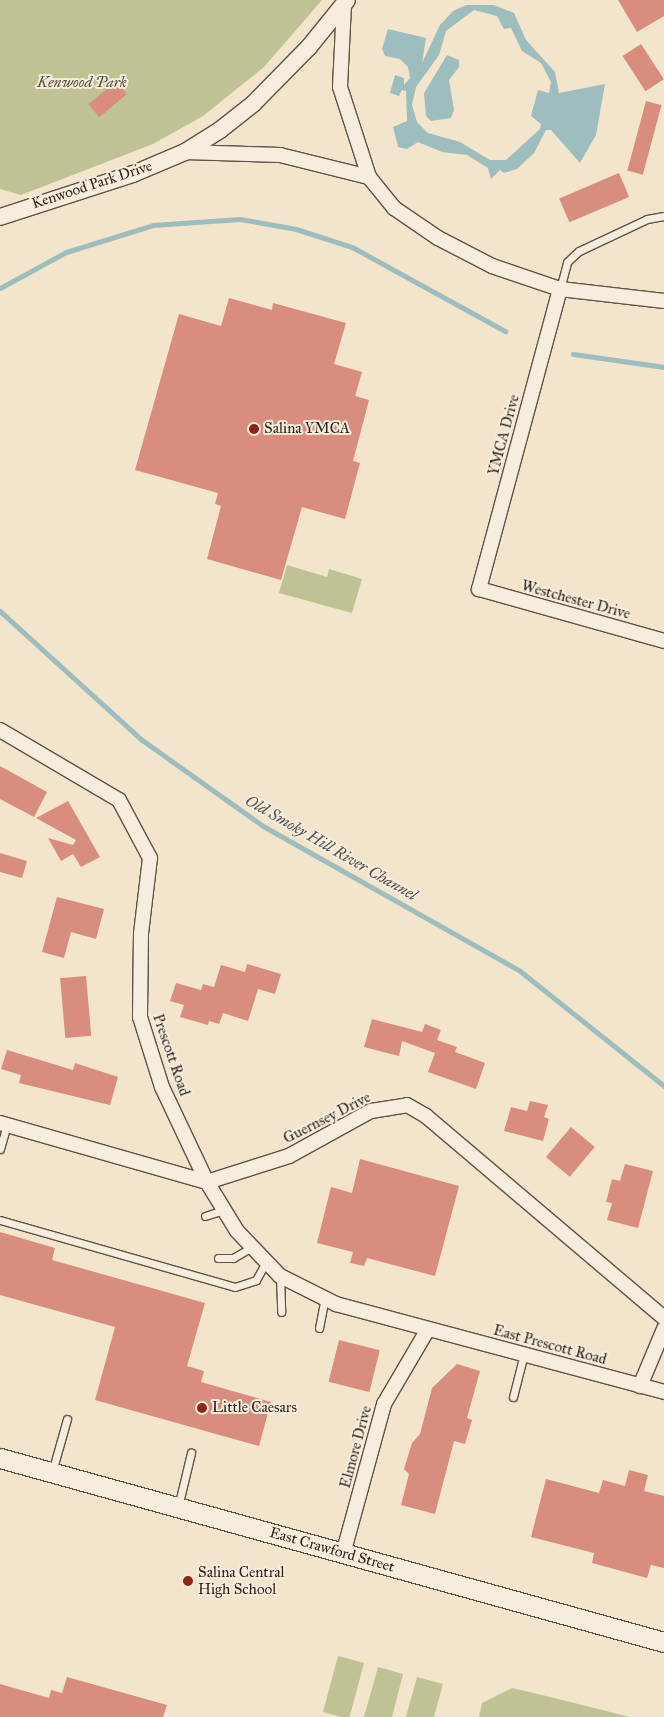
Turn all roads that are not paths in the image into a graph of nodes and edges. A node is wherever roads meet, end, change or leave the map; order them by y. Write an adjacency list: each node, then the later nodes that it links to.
1 (346, 3): 2 (street, Kenwood Park Drive); 3 (street)
2 (185, 152): 3 (street); 4 (street, Kenwood Park Drive)
3 (369, 176): 6 (street)
4 (1, 216)
5 (664, 216): 6 (lane)
6 (560, 289): 7 (street); 8 (street, YMCA Drive)
7 (664, 301)
8 (479, 589): 9 (street, Westchester Drive)
9 (664, 641)
10 (0, 730): 13 (street, Prescott Road)
11 (3, 1124): 12 (lane); 13 (street)
12 (0, 1149)
13 (207, 1182): 14 (street, Prescott Road); 23 (street, Guernsey Drive)
14 (224, 1210): 15 (lane); 17 (street, Prescott Road)
15 (205, 1216)
16 (0, 1220): 19 (lane)
17 (252, 1247): 18 (lane); 19 (street, Prescott Road)
18 (218, 1258)
19 (266, 1262): 20 (street, Prescott Road)
20 (280, 1276): 21 (street, Prescott Road); 22 (lane)
21 (325, 1298): 24 (lane); 25 (street, Prescott Road)
22 (281, 1312)
23 (664, 1318)
24 (319, 1328)
25 (428, 1329): 27 (street, East Prescott Road); 36 (street, Elmore Drive)
26 (664, 1329): 28 (street)
27 (524, 1354): 28 (street, East Prescott Road); 30 (lane)
28 (640, 1386): 29 (street, East Prescott Road)
29 (664, 1392)
30 (513, 1397)
31 (67, 1419): 34 (lane)
32 (192, 1453): 35 (lane)
33 (0, 1458): 34 (main road, East Crawford Street)
34 (52, 1473): 35 (main road, East Crawford Street)
35 (178, 1508): 36 (main road, East Crawford Street)
36 (343, 1554): 37 (main road, East Crawford Street)
37 (664, 1642)

